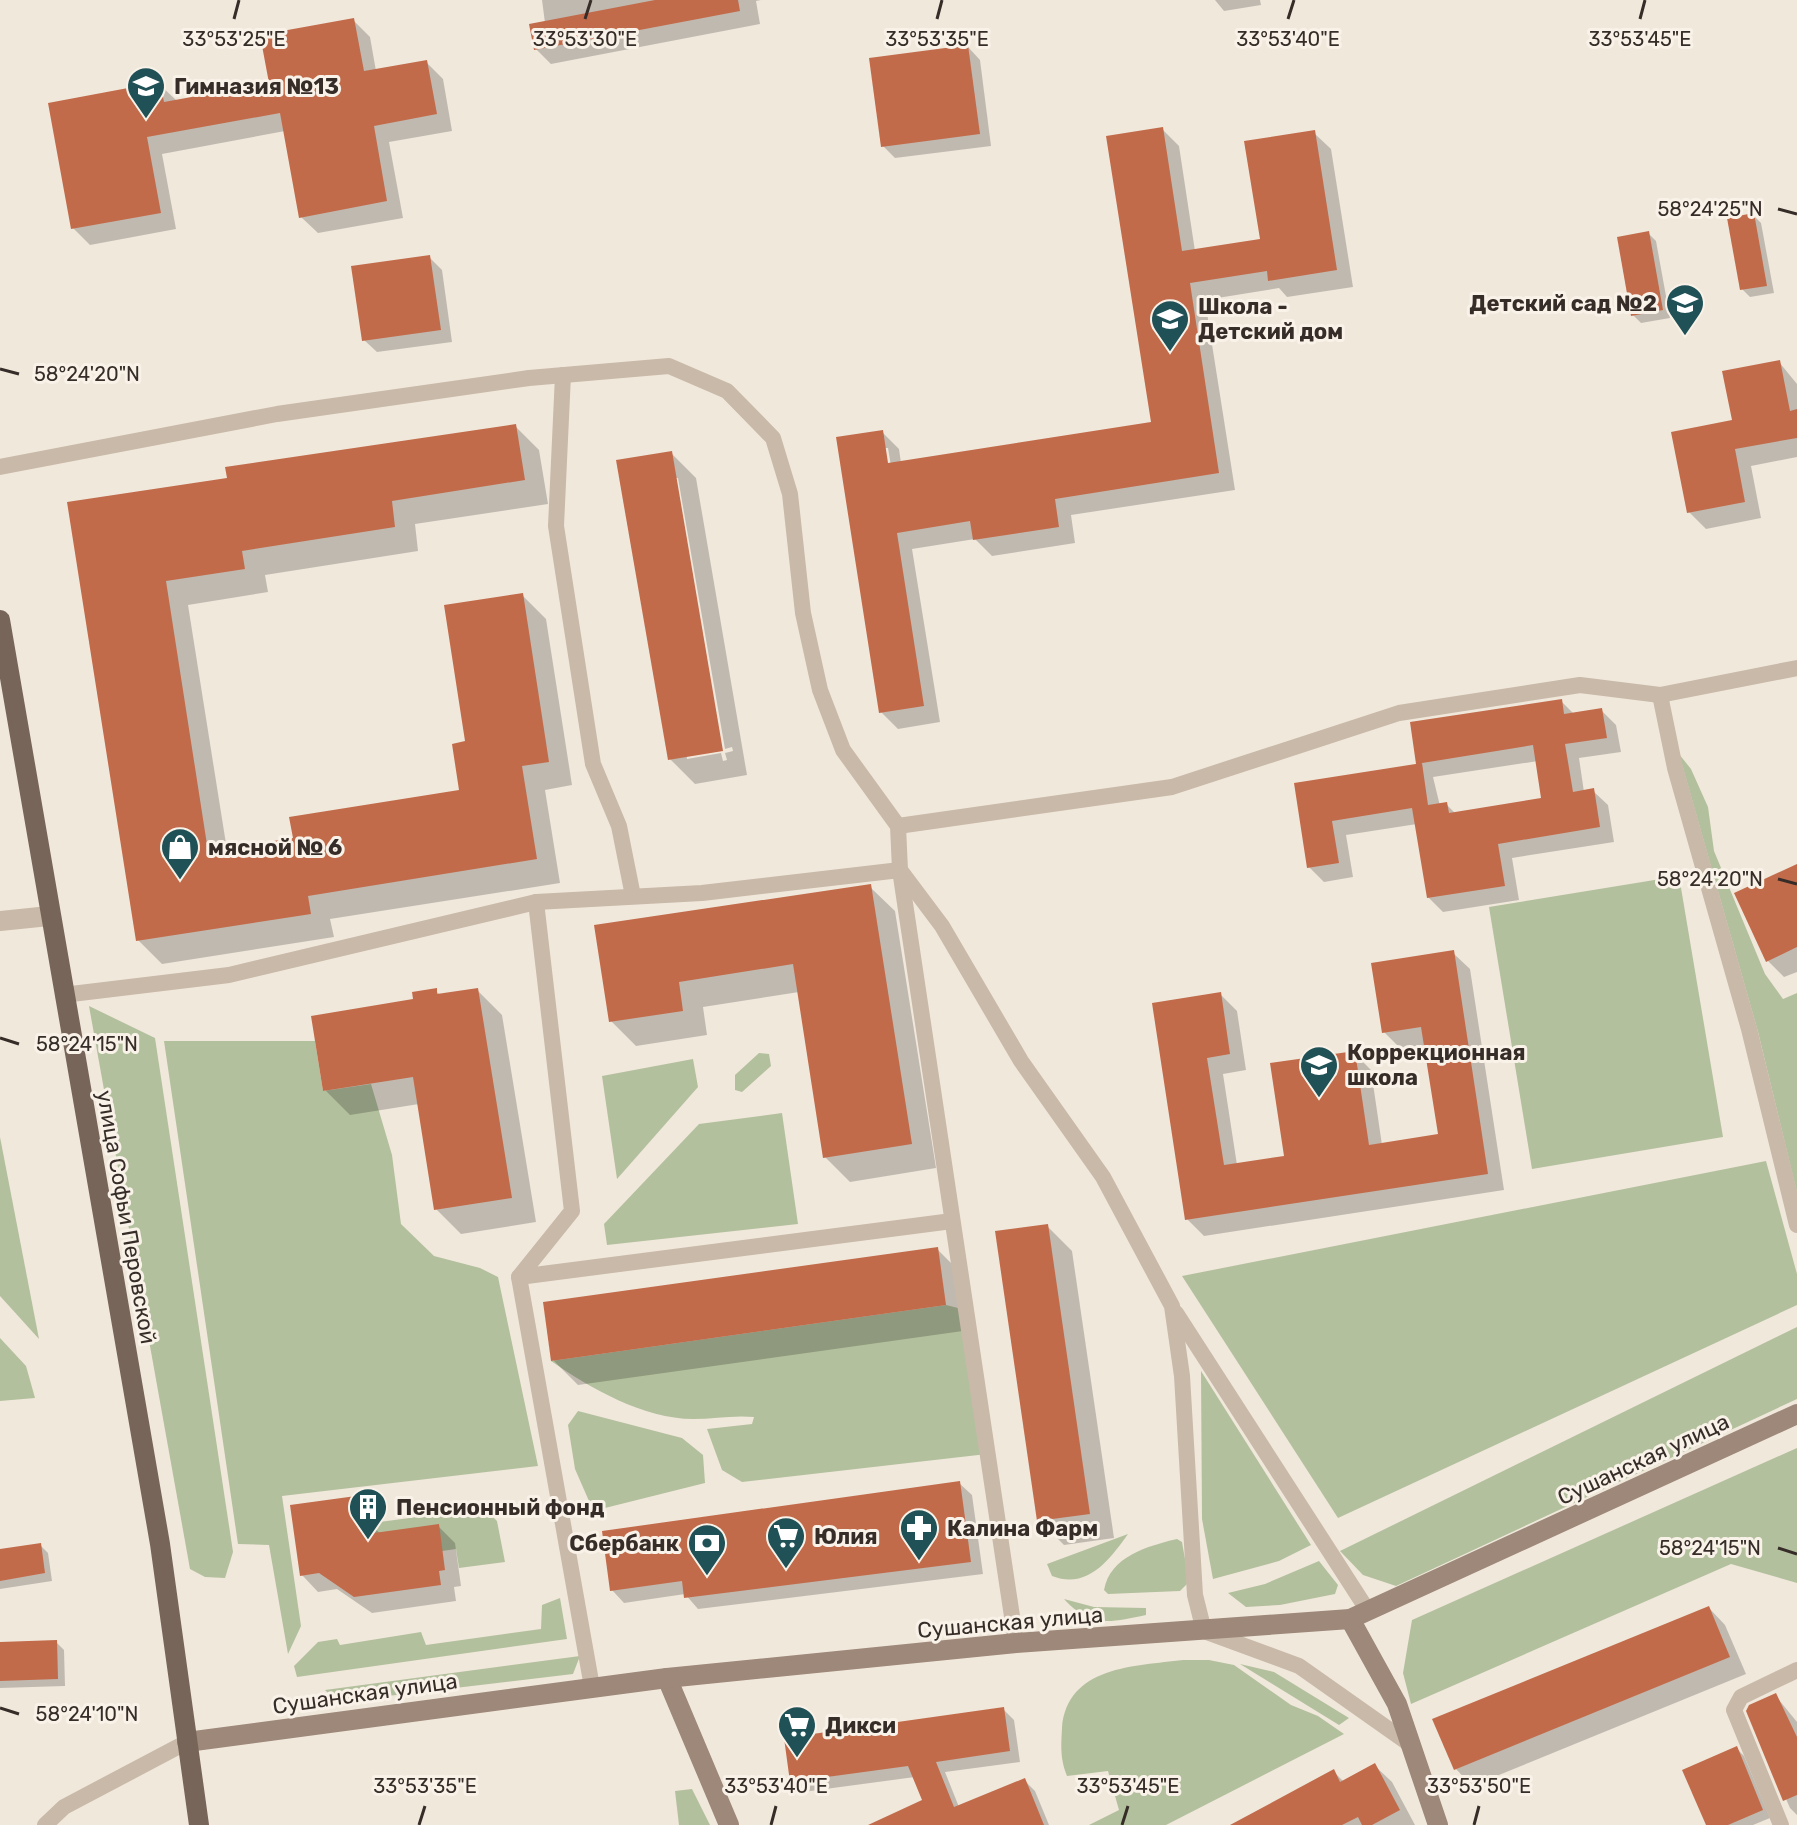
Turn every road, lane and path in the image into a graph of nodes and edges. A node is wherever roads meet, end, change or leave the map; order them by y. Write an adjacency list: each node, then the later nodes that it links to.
1 (563, 375): 2 (lane); 6 (lane); 8 (lane)
2 (0, 467)
3 (0, 620): 10 (main road, улица Софьи Перовской)
4 (1797, 668): 5 (lane)
5 (1660, 695): 6 (lane); 14 (lane)
6 (898, 826): 7 (lane)
7 (900, 870): 8 (lane); 13 (lane); 16 (lane)
8 (633, 896): 9 (lane)
9 (536, 902): 12 (lane); 15 (lane)
10 (49, 916): 11 (street); 12 (main road, улица Софьи Перовской)
11 (0, 921)
12 (63, 995): 24 (main road, улица Софьи Перовской)
13 (952, 1221): 15 (lane); 20 (lane)
14 (1797, 1225)
15 (519, 1277): 23 (lane)
16 (1172, 1306): 18 (lane); 19 (lane)
17 (1797, 1414): 18 (main road, Сушанская улица)
18 (1359, 1615): 19 (main road, Сушанская улица); 25 (main road)
19 (1204, 1631): 20 (main road, Сушанская улица); 25 (lane)
20 (1016, 1643): 22 (main road, Сушанская улица)
21 (1797, 1670): 30 (lane)
22 (667, 1678): 23 (main road, Сушанская улица); 28 (main road)
23 (592, 1687): 24 (main road, Сушанская улица)
24 (187, 1742): 26 (lane); 27 (main road, улица Софьи Перовской)
25 (1411, 1745): 29 (main road)
26 (49, 1823)
27 (199, 1825)
28 (729, 1825)
29 (1438, 1825)
30 (1781, 1825)

